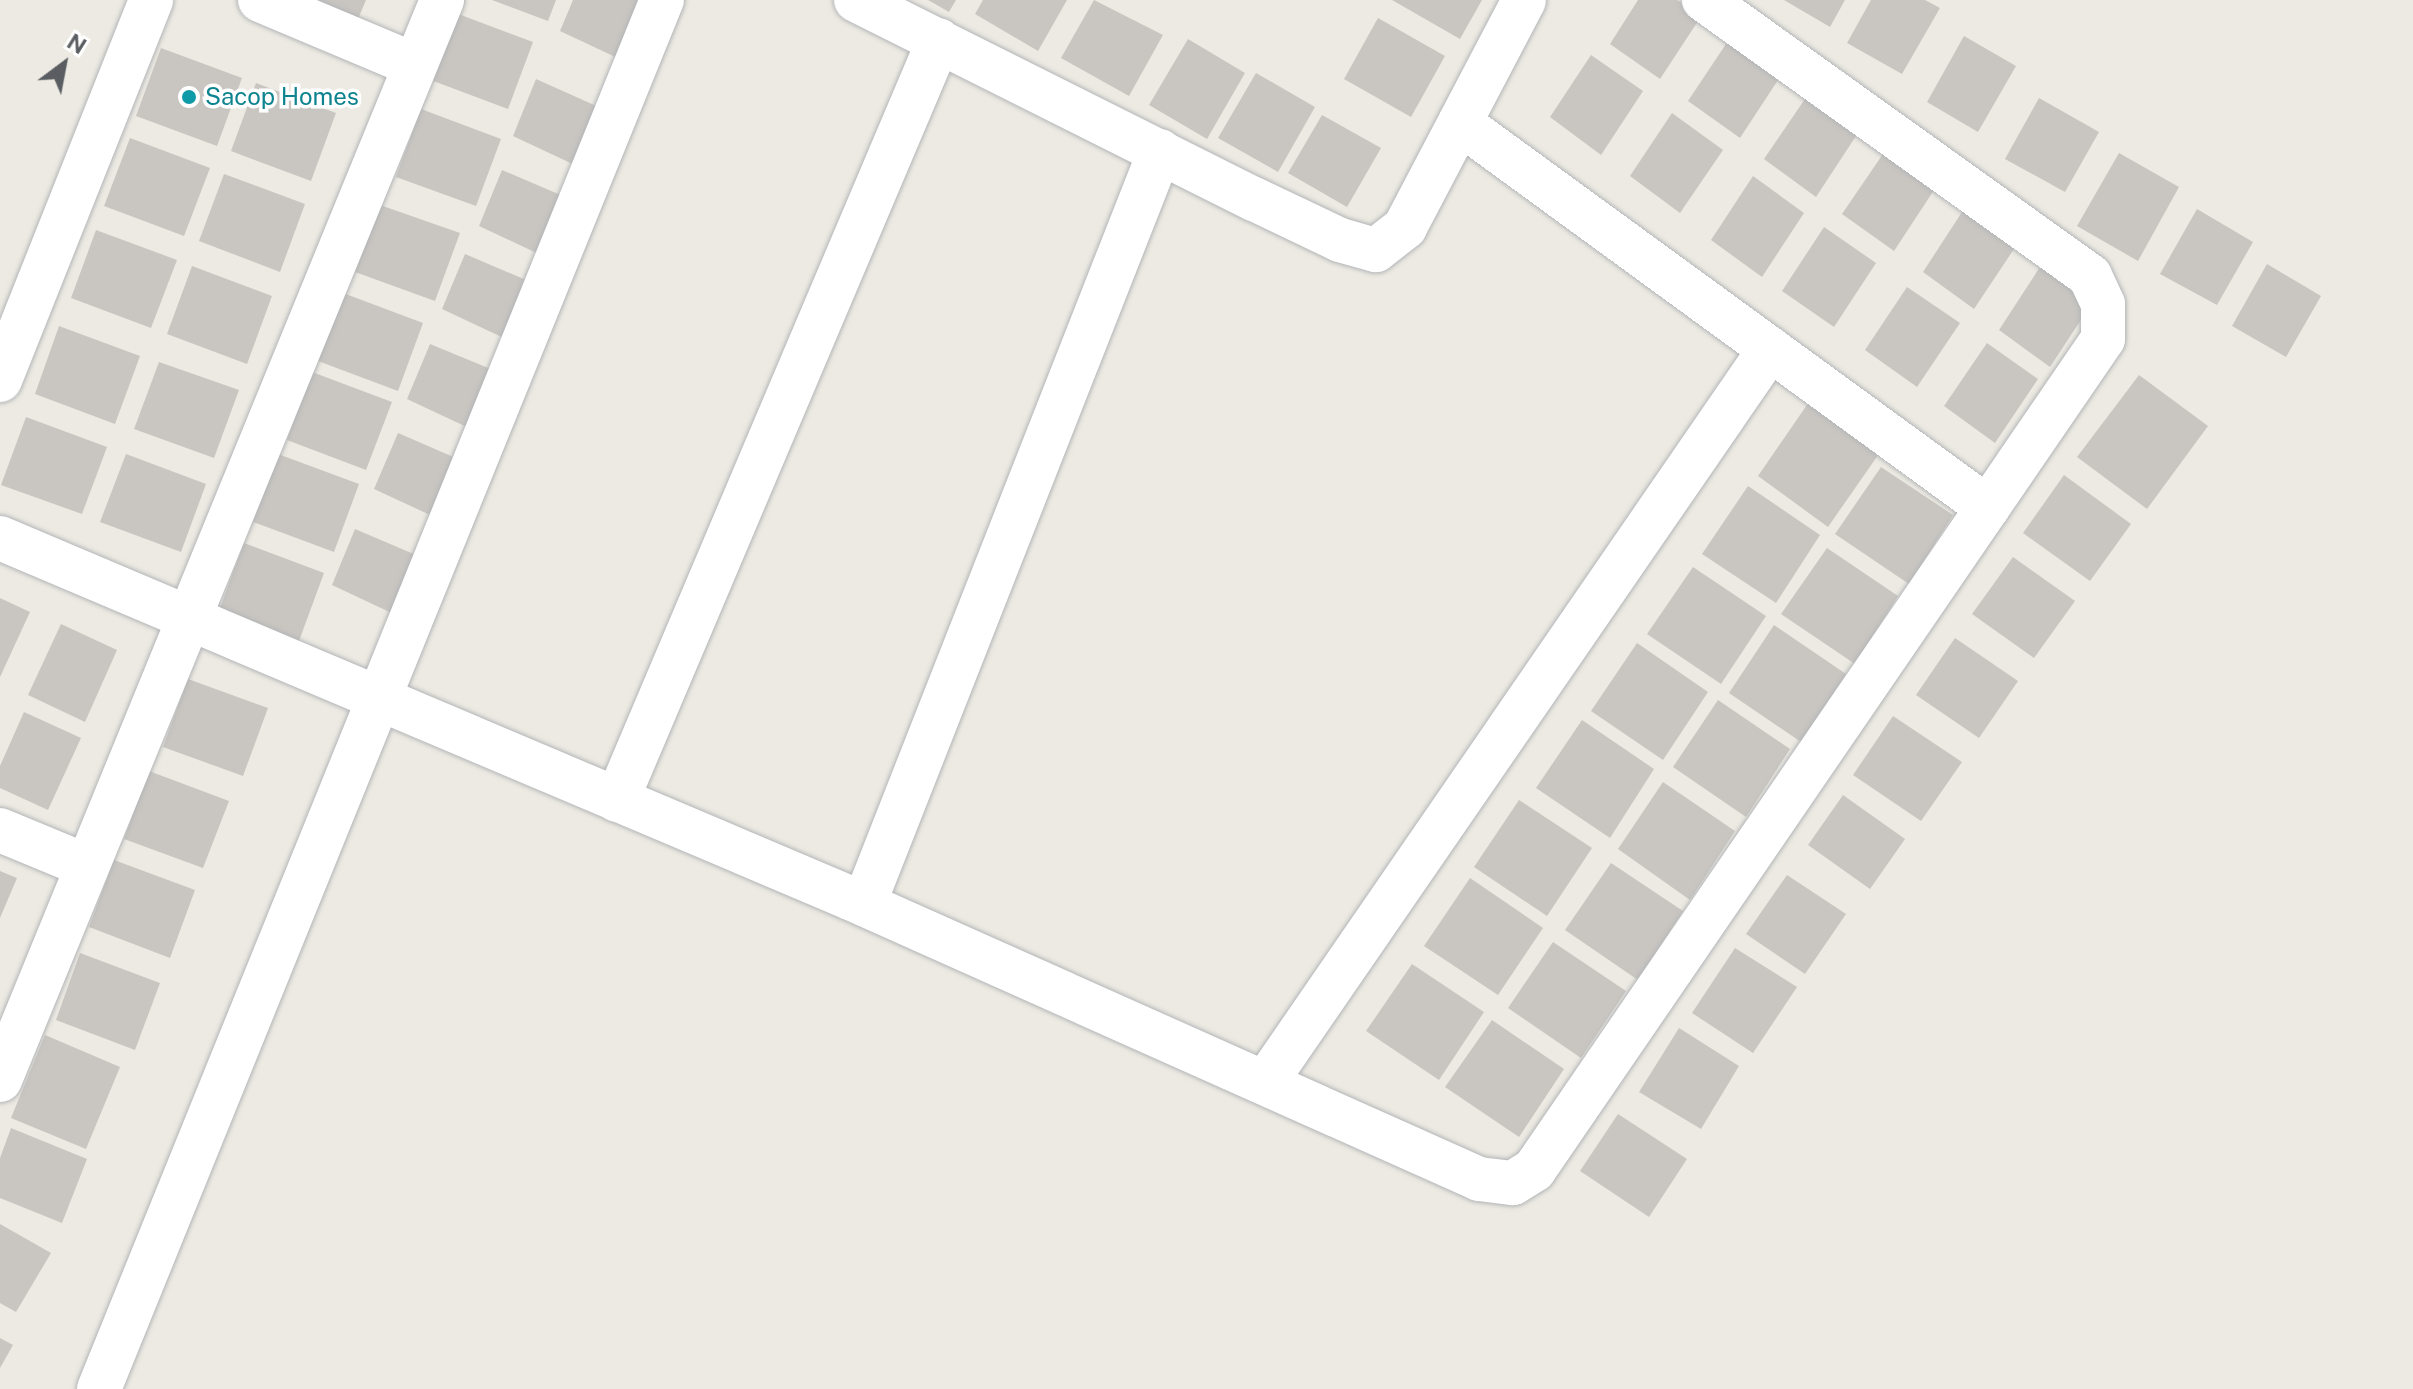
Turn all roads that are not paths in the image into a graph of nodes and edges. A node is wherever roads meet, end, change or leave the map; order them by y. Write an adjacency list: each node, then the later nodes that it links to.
1 (151, 0): 13 (street)
2 (260, 0): 9 (street)
3 (442, 0): 9 (street)
4 (662, 0): 17 (street)
5 (856, 0): 8 (street)
6 (1524, 0): 10 (street)
7 (1704, 0): 14 (street)
8 (939, 40): 11 (street); 18 (street)
9 (415, 65): 16 (street)
10 (1460, 123): 11 (street); 12 (street)
11 (1160, 151): 21 (street)
12 (1770, 349): 14 (street); 23 (street)
13 (0, 380)
14 (1988, 508): 23 (street)
15 (0, 538): 16 (street)
16 (188, 620): 17 (street); 20 (street)
17 (379, 700): 18 (street); 24 (street)
18 (617, 800): 21 (street)
19 (0, 830): 20 (street)
20 (87, 866): 22 (street)
21 (864, 904): 23 (street)
22 (0, 1080)
23 (1265, 1083)
24 (99, 1389)

